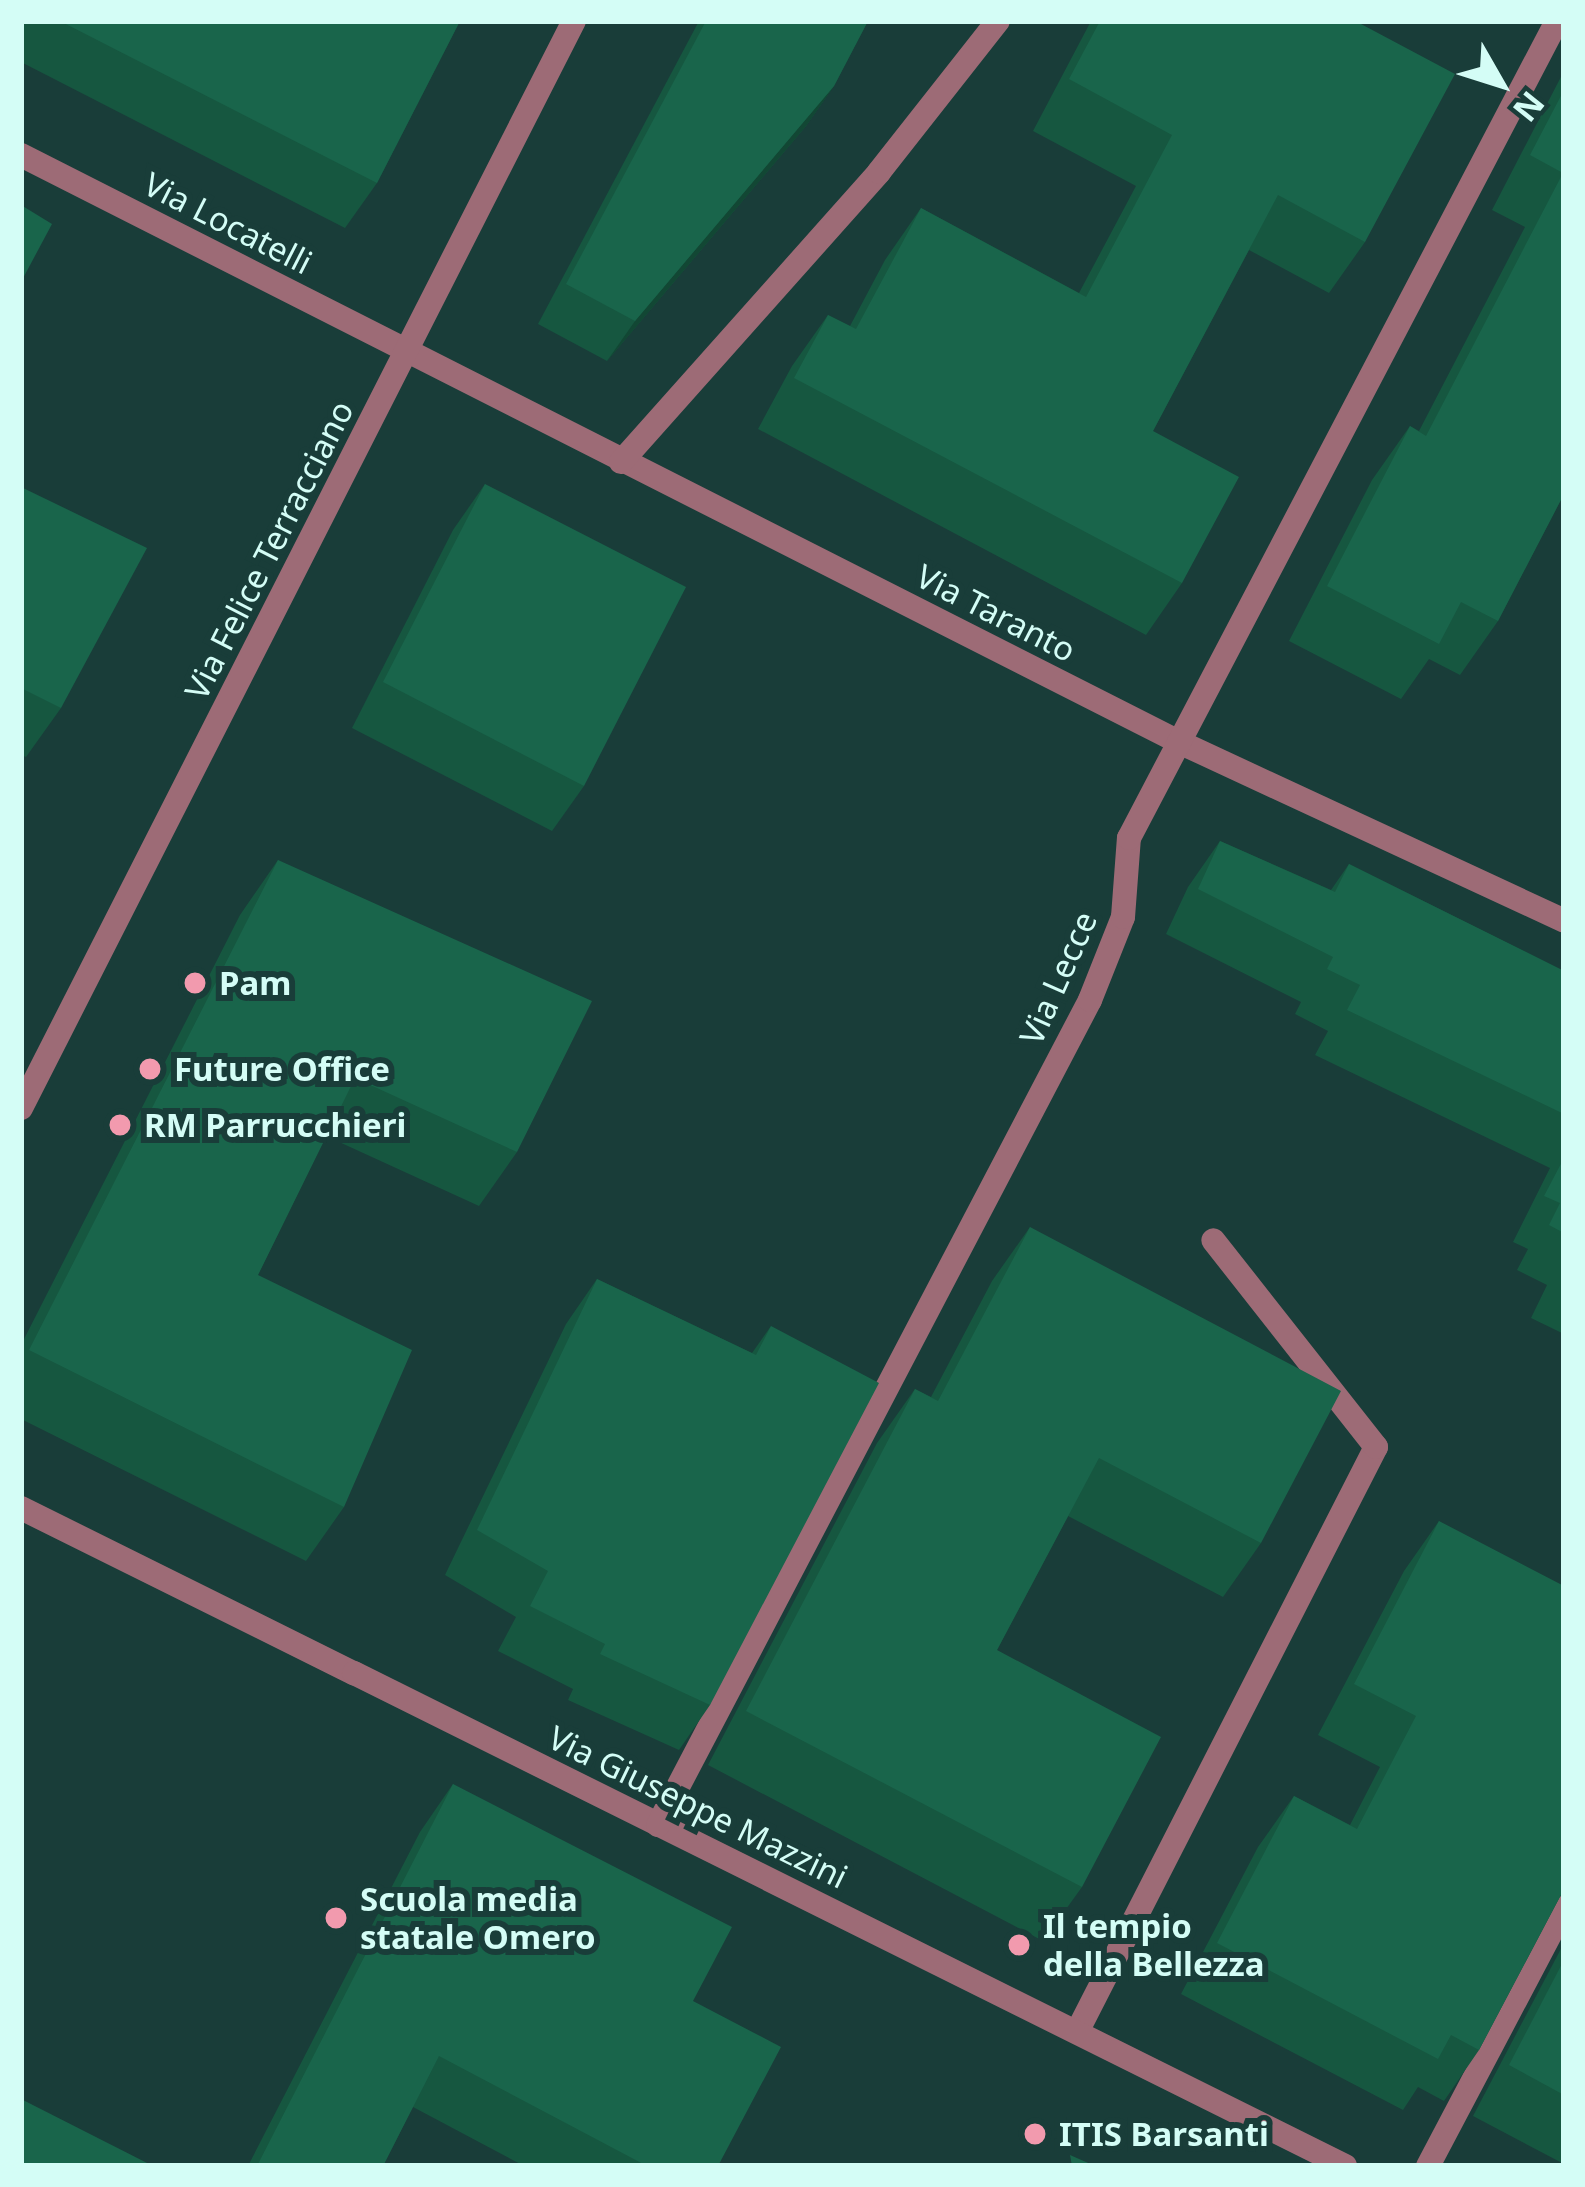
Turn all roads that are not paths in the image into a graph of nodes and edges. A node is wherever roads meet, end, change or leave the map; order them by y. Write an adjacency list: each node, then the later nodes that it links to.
1 (574, 21): 5 (street, Via Felice Terracciano)
2 (998, 21): 6 (street)
3 (1557, 21): 7 (street, Via Lecce)
4 (21, 155): 5 (street, Via Locatelli)
5 (406, 350): 6 (street, Via Taranto); 9 (street, Via Felice Terracciano)
6 (621, 461): 7 (street, Via Taranto)
7 (1179, 742): 8 (street, Via Taranto); 12 (street, Via Lecce)
8 (1564, 921)
9 (21, 1108)
10 (1213, 1240): 14 (street)
11 (21, 1508): 12 (street, Via Giuseppe Mazzini)
12 (658, 1825): 14 (street, Via Giuseppe Mazzini)
13 (1564, 1908): 16 (street)
14 (1078, 2032): 15 (street, Via Giuseppe Mazzini)
15 (1345, 2166)
16 (1428, 2166)

